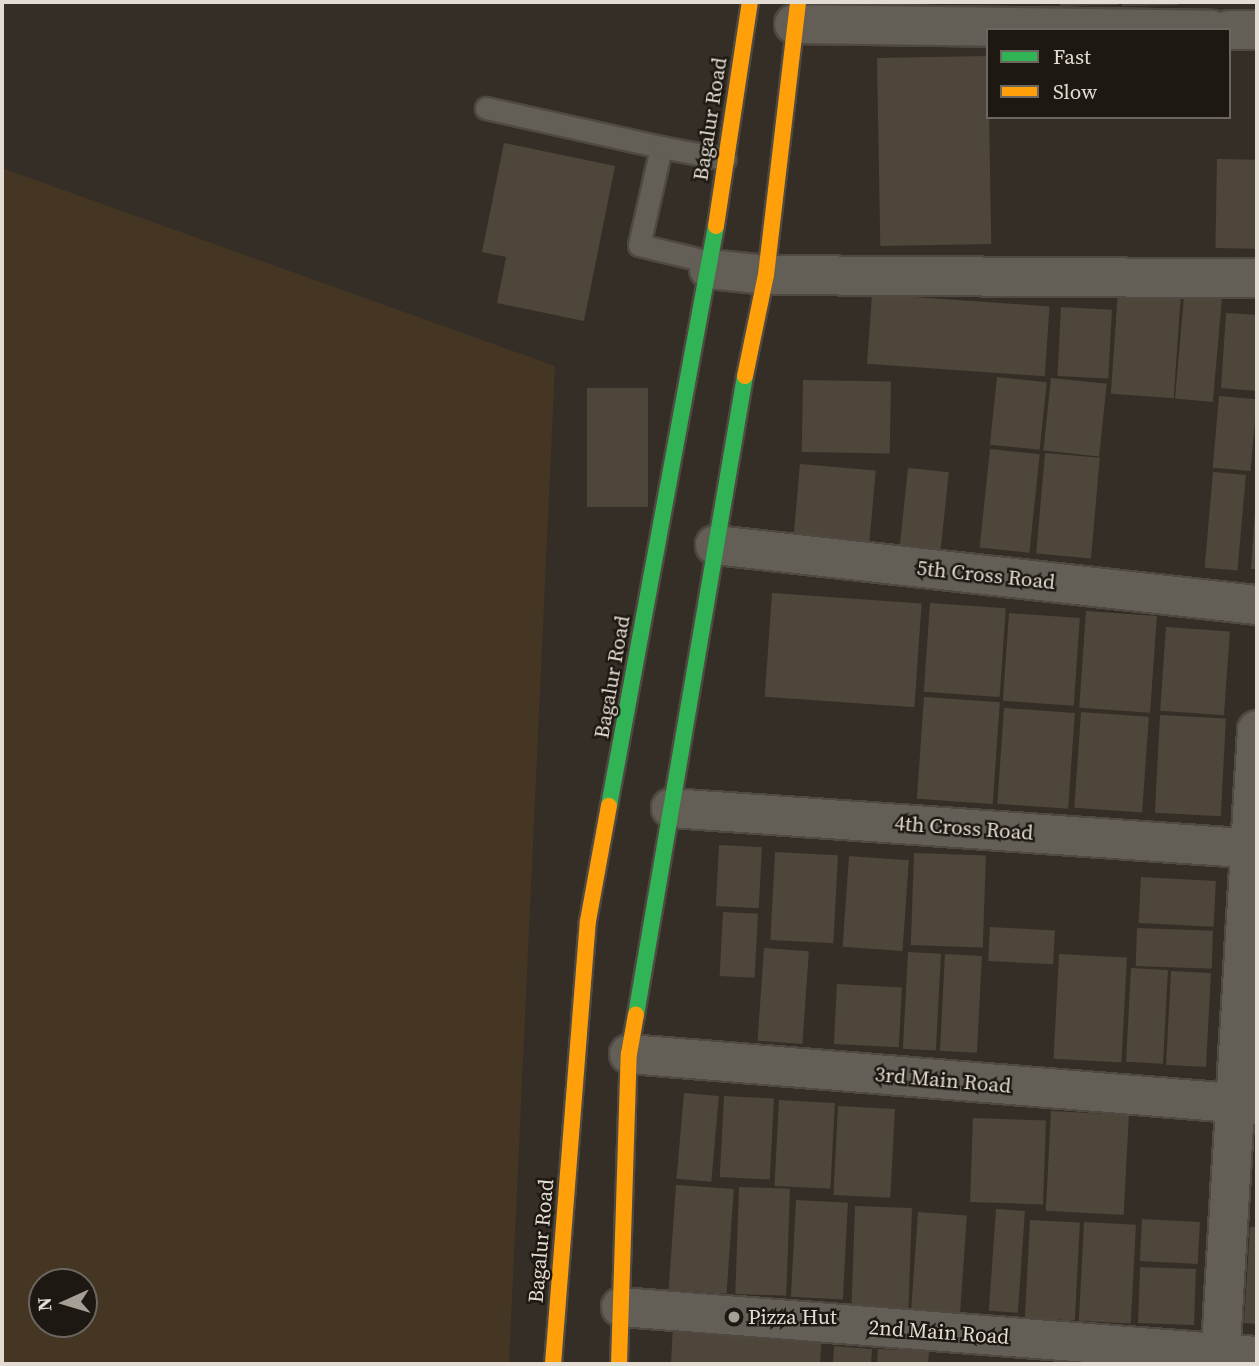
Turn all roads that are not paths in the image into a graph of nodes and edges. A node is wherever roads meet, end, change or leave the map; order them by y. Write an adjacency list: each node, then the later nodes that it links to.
1 (750, 2): 8 (main road, Bagalur Road)
2 (796, 13): 3 (street); 10 (main road)
3 (1163, 28)
4 (1231, 30): 5 (street)
5 (1257, 30)
6 (486, 108): 7 (lane)
7 (661, 147): 8 (lane); 9 (lane)
8 (726, 159): 9 (main road, Bagalur Road)
9 (709, 265): 10 (street); 21 (main road, Bagalur Road)
10 (766, 275): 11 (street); 12 (main road)
11 (1257, 278)
12 (715, 545): 13 (street, 5th Cross Road); 15 (main road)
13 (1257, 605)
14 (1257, 730): 16 (street)
15 (671, 808): 16 (street, 4th Cross Road); 17 (main road)
16 (1254, 848): 18 (street)
17 (629, 1054): 18 (street, 3rd Main Road); 19 (main road)
18 (1247, 1104): 20 (street)
19 (621, 1307): 20 (street, 2nd Main Road); 22 (main road)
20 (1233, 1358)
21 (554, 1364)
22 (619, 1364)

